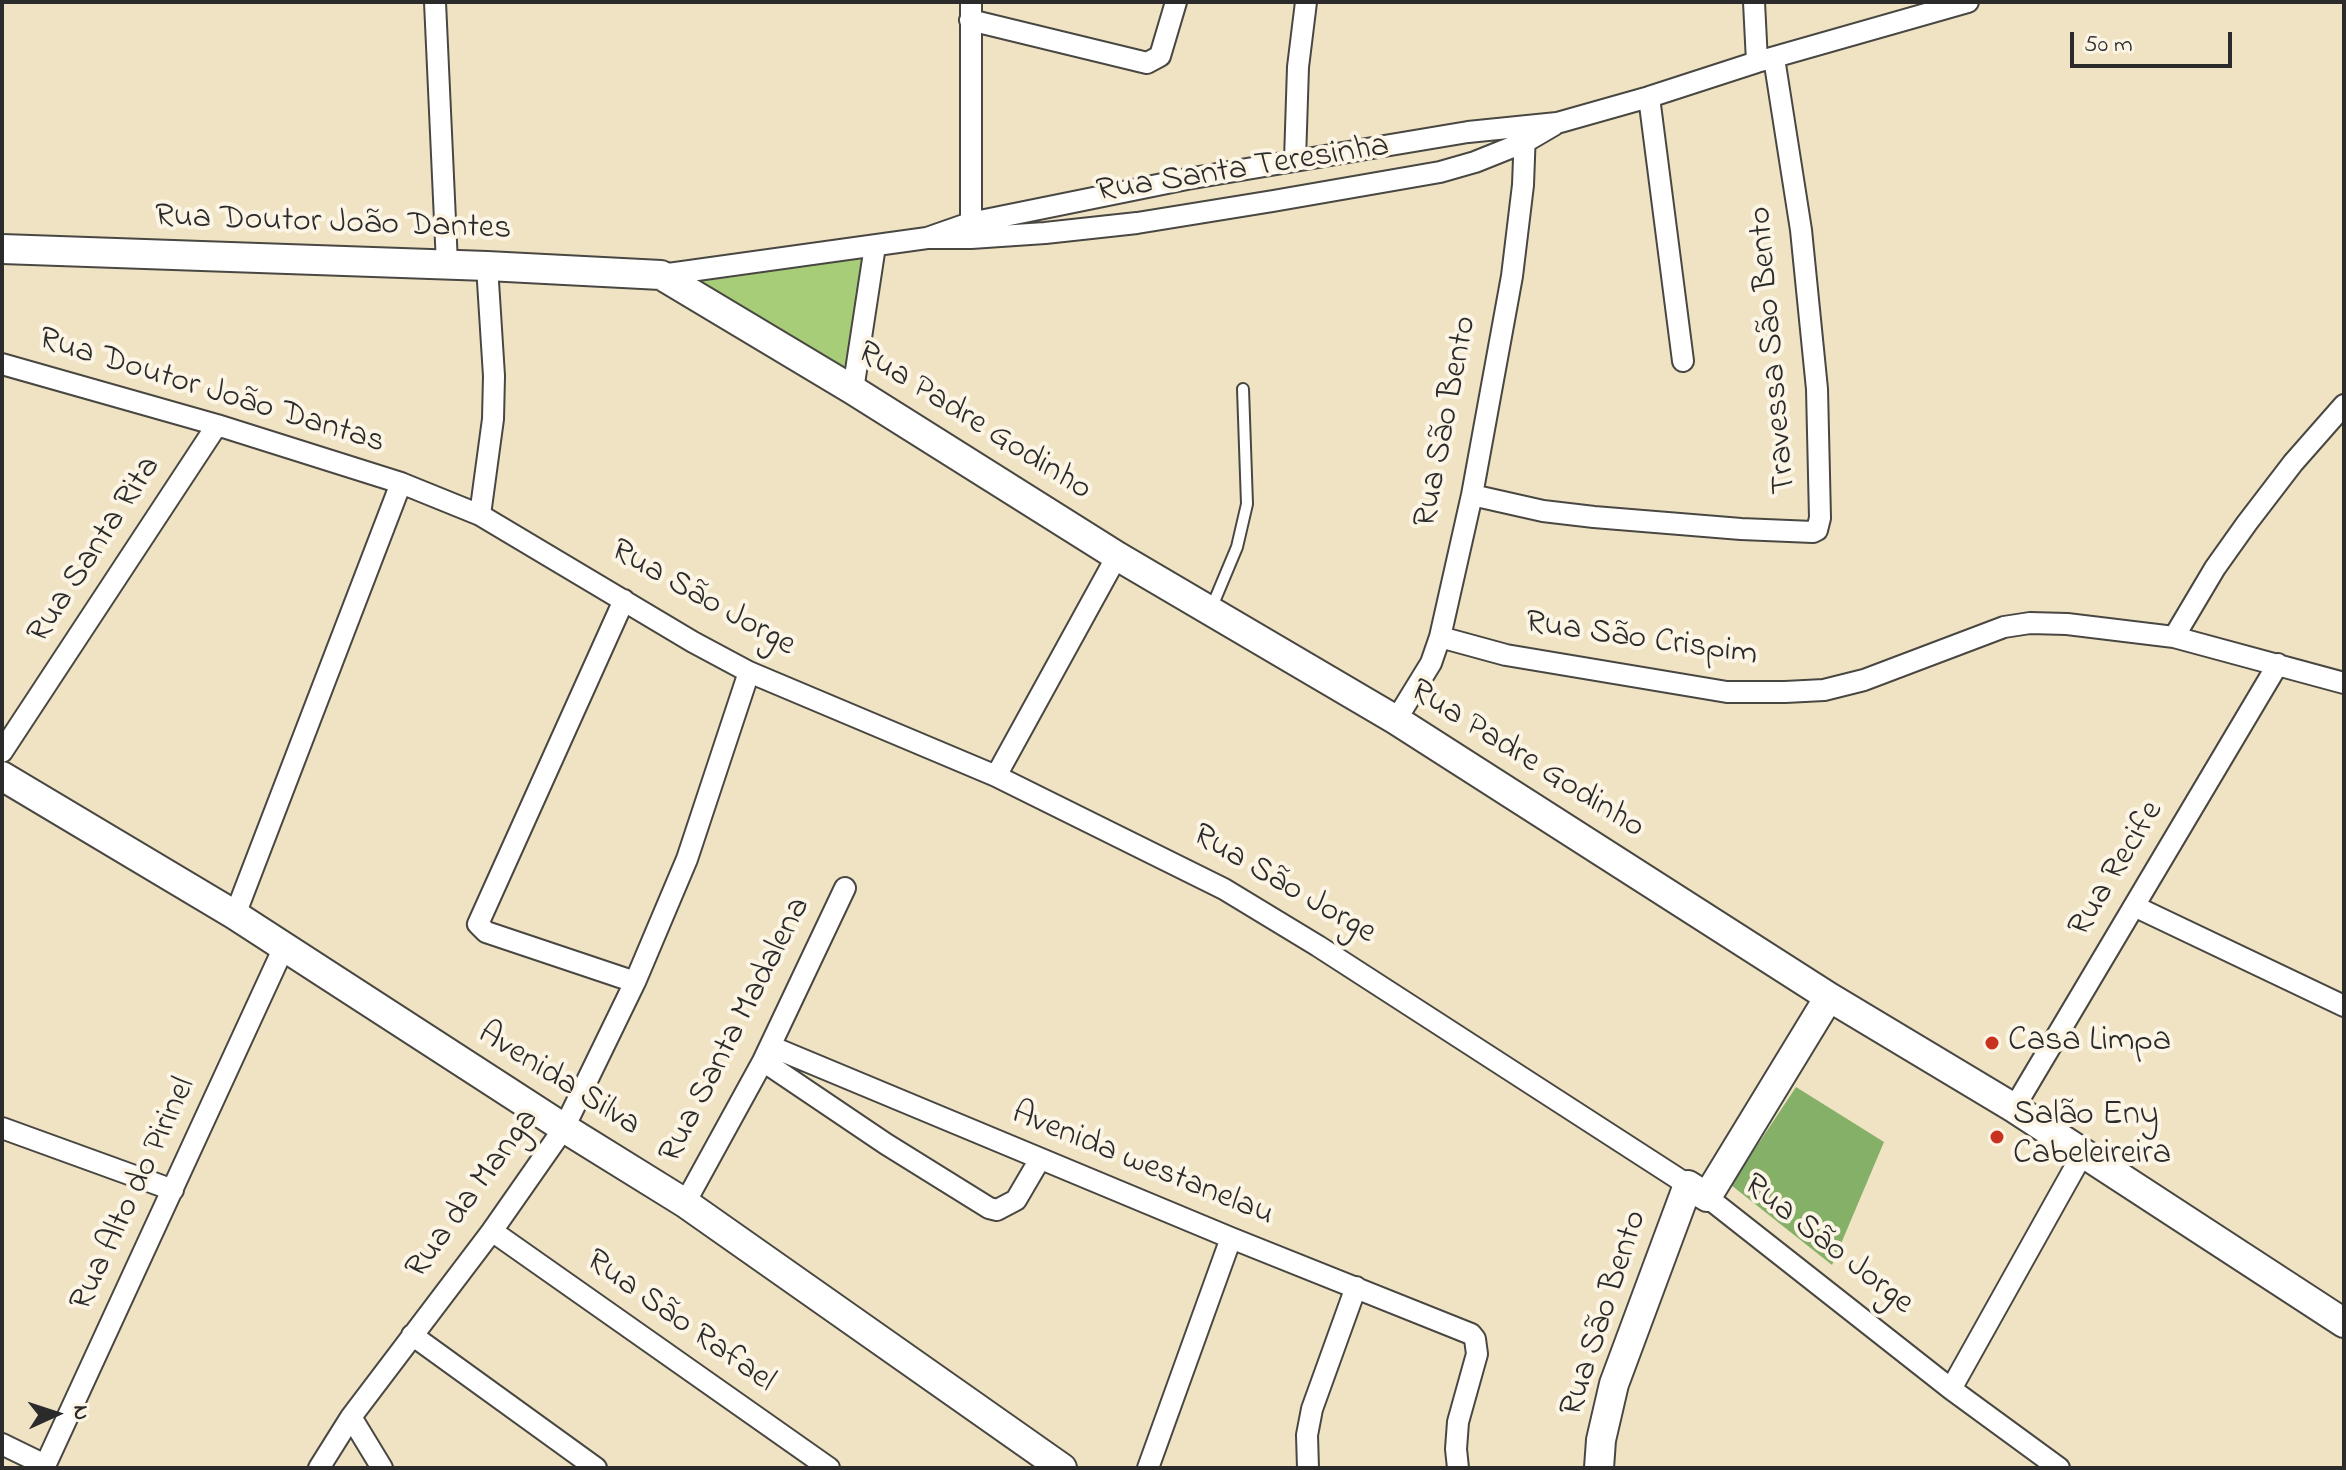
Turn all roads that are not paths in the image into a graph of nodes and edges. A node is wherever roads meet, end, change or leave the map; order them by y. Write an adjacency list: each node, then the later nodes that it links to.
1 (435, 2): 14 (street)
2 (1176, 2): 6 (street)
3 (1306, 2): 10 (street)
4 (1754, 2): 7 (street)
5 (1968, 2): 7 (street, Rua Santa Teresinha)
6 (970, 11): 11 (street)
7 (1766, 60): 8 (street, Rua Santa Teresinha); 24 (street, Travessa São Bento)
8 (1649, 97): 9 (street, Rua Santa Teresinha); 17 (street)
9 (1525, 133): 10 (street, Rua Santa Teresinha); 11 (street, Rua Santa Teresinha); 24 (street, Rua São Bento)
10 (1295, 160): 11 (street, Rua Santa Teresinha)
11 (970, 230): 12 (street, Rua Santa Teresinha)
12 (875, 246): 16 (street, Rua Santa Teresinha); 20 (street)
13 (2, 249): 14 (street, Rua Doutor João Dantes)
14 (447, 264): 15 (street, Rua Doutor João Dantes)
15 (487, 266): 16 (street, Rua Doutor João Dantes); 25 (street)
16 (661, 275): 20 (street, Rua Padre Godinho)
17 (1683, 361)
18 (2, 364): 22 (street, Rua Doutor João Dantas)
19 (1243, 389): 28 (lane)
20 (853, 390): 26 (street, Rua Padre Godinho)
21 (2344, 405): 30 (street)
22 (217, 425): 23 (street, Rua Doutor João Dantas); 35 (street, Rua Santa Rita)
23 (401, 483): 25 (street, Rua São Jorge); 40 (street)
24 (1472, 495): 29 (street, Rua São Bento)
25 (480, 515): 27 (street, Rua São Jorge)
26 (1117, 556): 28 (street, Rua Padre Godinho); 37 (street)
27 (624, 600): 32 (street, Rua São Jorge); 42 (street)
28 (1210, 610): 34 (street, Rua Padre Godinho)
29 (1440, 637): 30 (street, Rua São Crispim); 34 (street, Rua São Bento)
30 (2174, 637): 31 (street, Rua São Crispim)
31 (2278, 664): 33 (street, Rua São Crispim); 39 (street, Rua Recife)
32 (749, 672): 37 (street, Rua São Jorge); 42 (street, Rua da Manga)
33 (2344, 683)
34 (1396, 720): 43 (street, Rua Padre Godinho)
35 (2, 752)
36 (2, 776): 40 (street, Avenida Silva)
37 (996, 776): 52 (street, Rua São Jorge)
38 (845, 888): 45 (street, Rua Santa Madalena)
39 (2134, 906): 44 (street); 46 (street, Rua Recife)
40 (235, 915): 41 (street, Avenida Silva)
41 (284, 947): 48 (street, Avenida Silva); 51 (street, Rua Alto do Pirinel)
42 (635, 982): 48 (street, Rua da Manga)
43 (1829, 997): 46 (street, Rua Padre Godinho); 52 (street, Rua São Bento)
44 (2344, 1006)
45 (766, 1053): 50 (street, Avenida westanelau); 50 (street); 53 (street, Rua Santa Madalena)
46 (2014, 1108): 49 (street, Rua Padre Godinho)
47 (2, 1128): 51 (street)
48 (564, 1128): 53 (street, Avenida Silva); 54 (street, Rua da Manga)
49 (2083, 1153): 57 (street, Rua Padre Godinho); 59 (street)
50 (1040, 1159): 55 (street, Avenida westanelau)
51 (173, 1190): 63 (street, Rua Alto do Pirinel)
52 (1697, 1191): 59 (street, Rua São Jorge); 71 (street, Rua São Bento)
53 (685, 1203): 62 (street, Avenida Silva)
54 (492, 1231): 58 (street, Rua da Manga); 67 (street, Rua São Rafael)
55 (1231, 1238): 56 (street, Avenida westanelau); 68 (street)
56 (1356, 1287): 69 (street); 70 (street, Avenida westanelau)
57 (2344, 1323)
58 (412, 1335): 60 (street, Rua da Manga); 66 (street)
59 (1951, 1389): 72 (street, Rua São Jorge)
60 (351, 1417): 64 (street, Rua da Manga); 65 (street)
61 (2, 1444): 63 (street)
62 (1052, 1465)
63 (45, 1467)
64 (319, 1468)
65 (382, 1468)
66 (596, 1468)
67 (829, 1468)
68 (1148, 1468)
69 (1308, 1468)
70 (1458, 1468)
71 (1599, 1468)
72 (2059, 1468)

